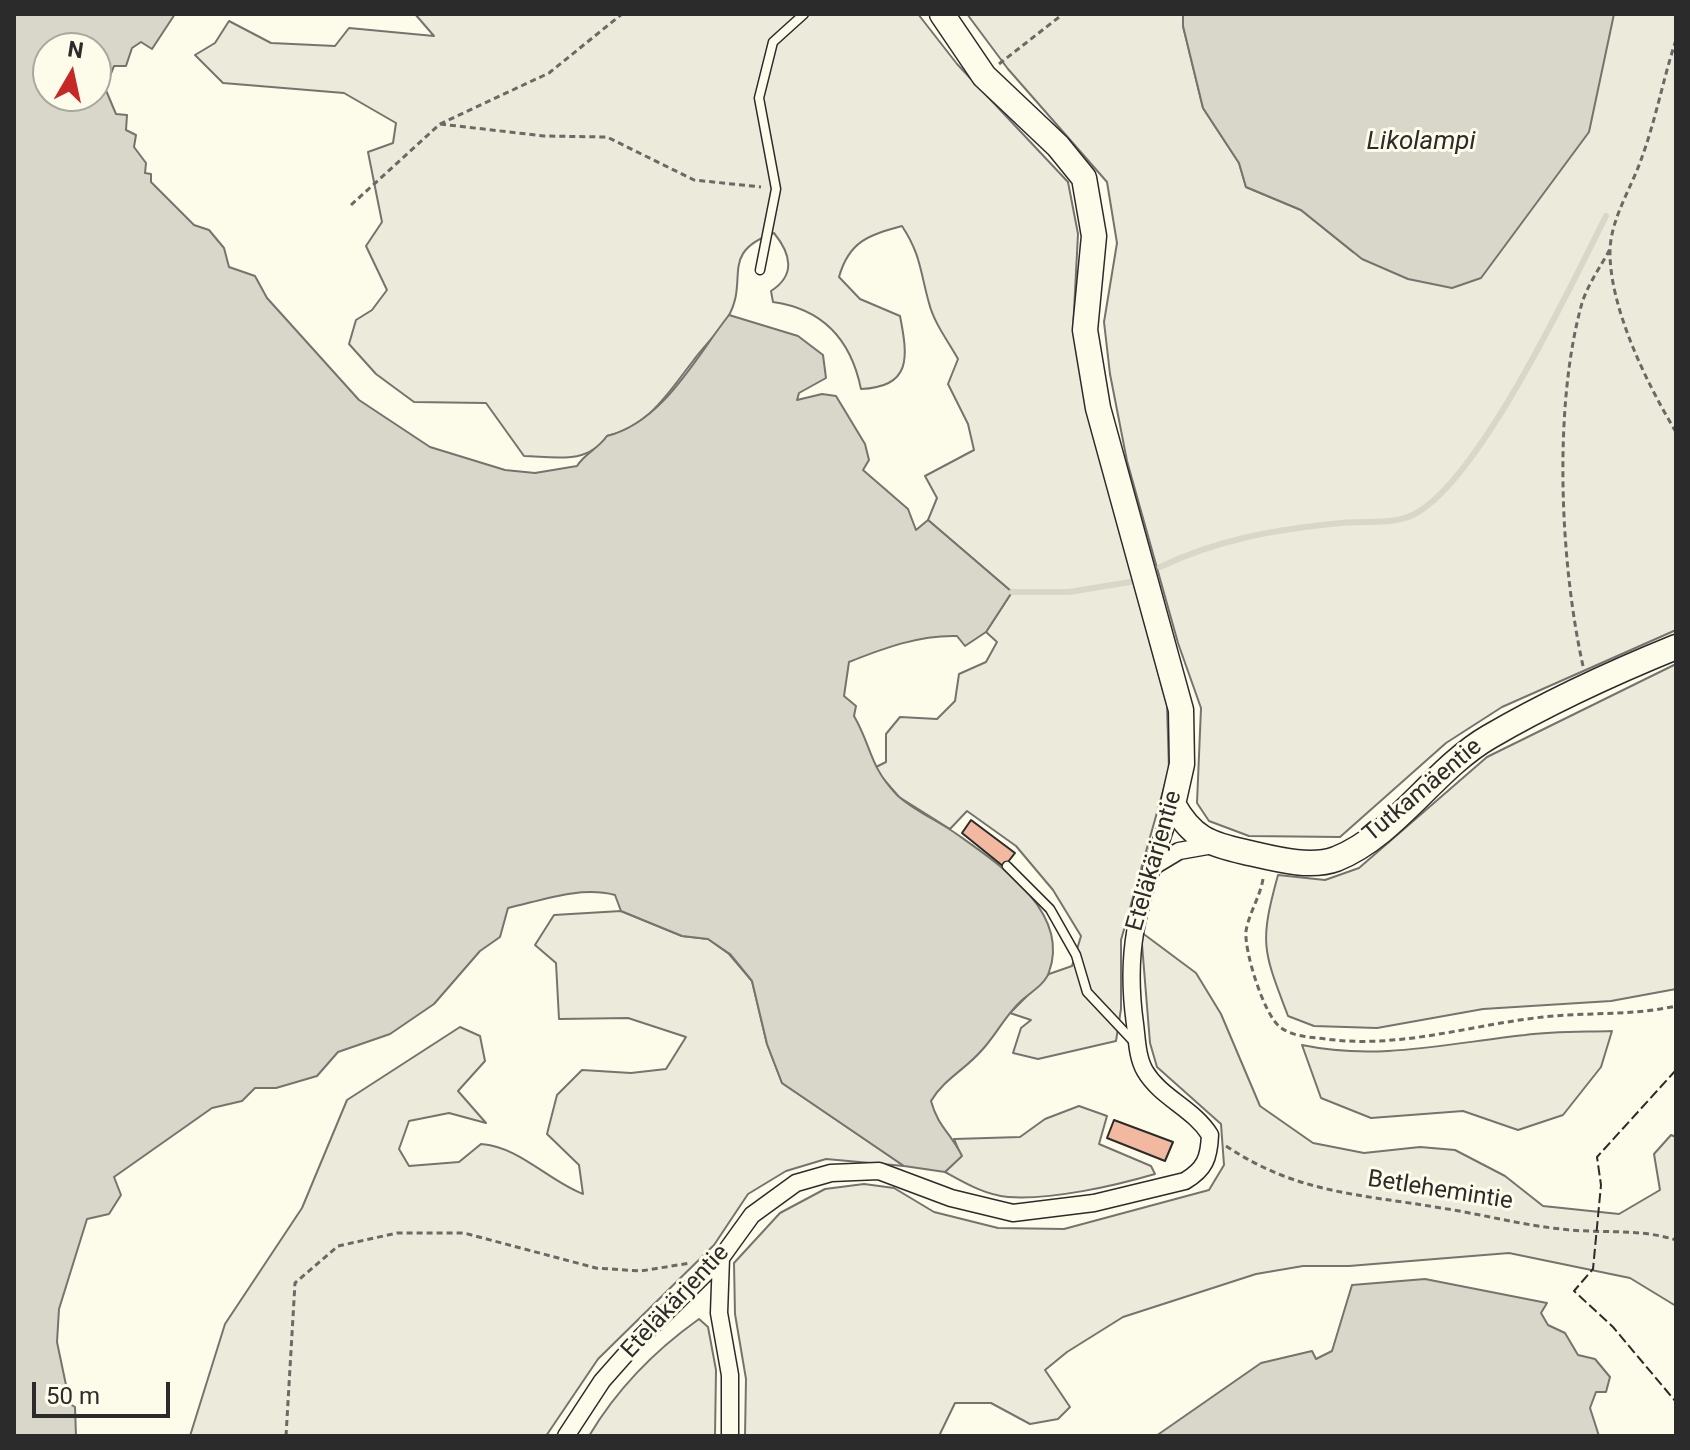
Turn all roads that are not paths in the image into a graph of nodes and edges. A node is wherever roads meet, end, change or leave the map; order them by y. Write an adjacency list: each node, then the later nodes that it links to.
1 (804, 14): 3 (lane)
2 (942, 14): 5 (street, Eteläkärjentie)
3 (760, 270)
4 (1676, 647): 6 (street, Tutkamäentie)
5 (1173, 804): 6 (street, Tutkamäentie); 8 (street, Eteläkärjentie)
6 (1213, 845): 8 (street)
7 (1007, 866): 9 (lane)
8 (1154, 866): 9 (street, Eteläkärjentie)
9 (1138, 1045): 10 (street, Eteläkärjentie)
10 (721, 1258): 11 (street, Eteläkärjentie); 12 (street)
11 (566, 1436)
12 (730, 1436)

